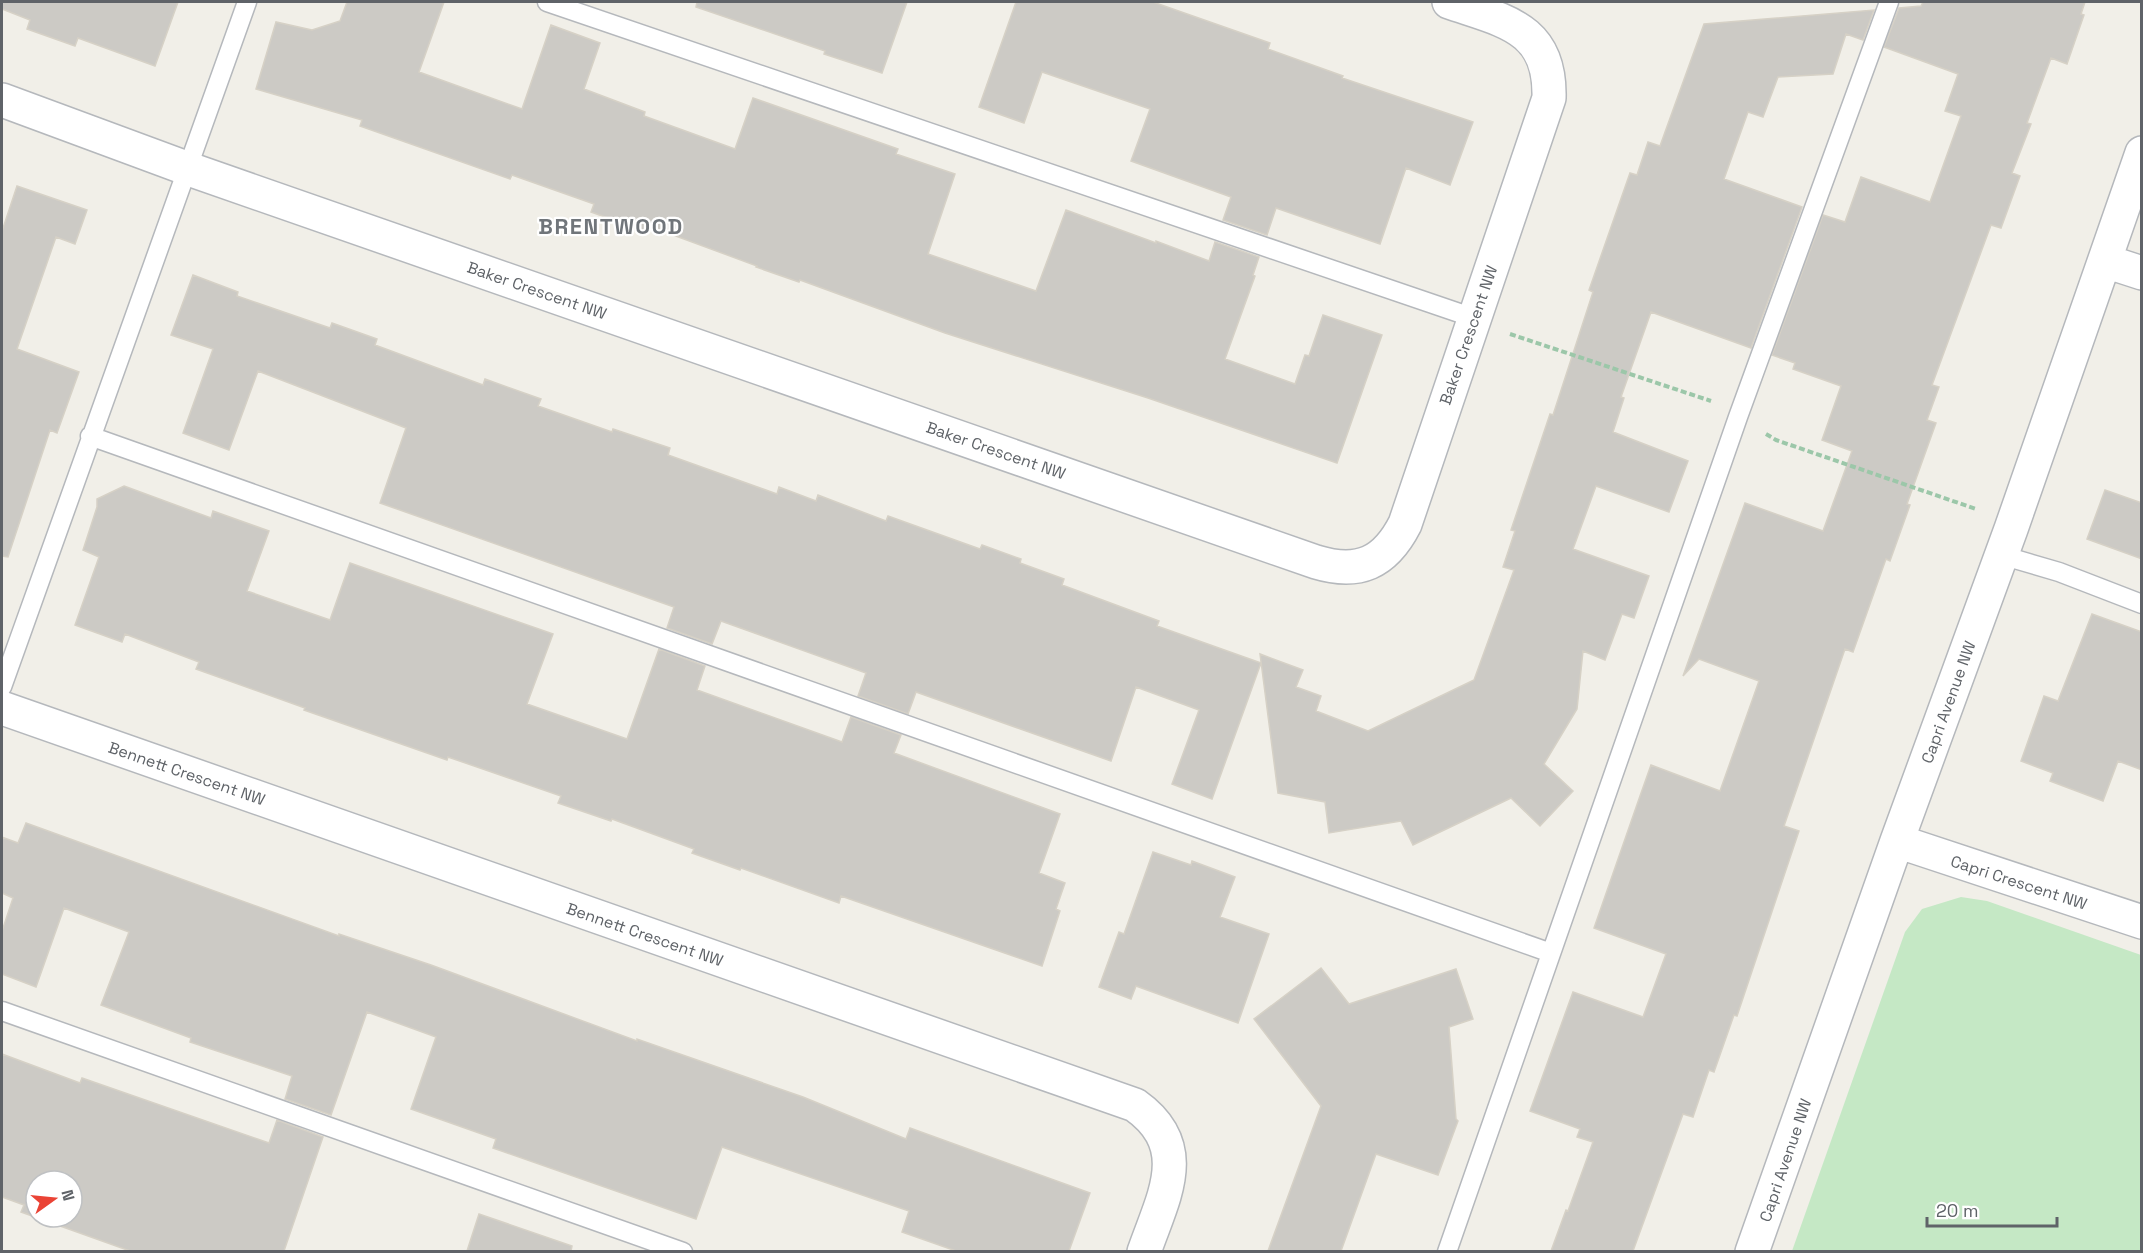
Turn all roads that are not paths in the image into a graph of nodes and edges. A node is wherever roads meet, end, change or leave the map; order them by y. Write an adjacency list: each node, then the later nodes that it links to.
1 (247, 2): 7 (lane)
2 (547, 2): 10 (lane)
3 (1449, 2): 10 (street, Baker Crescent NW)
4 (1889, 2): 18 (lane)
5 (2, 100): 7 (street, Baker Crescent NW)
6 (2142, 153): 8 (street, Capri Avenue NW)
7 (186, 168): 10 (street, Baker Crescent NW); 11 (lane)
8 (2105, 261): 9 (street); 12 (street, Capri Avenue NW)
9 (2142, 273)
10 (1474, 318)
11 (90, 436): 14 (lane); 18 (lane)
12 (2001, 555): 13 (lane); 16 (street, Capri Avenue NW)
13 (2142, 604)
14 (2, 687)
15 (2, 708): 21 (street, Bennett Crescent NW)
16 (1897, 841): 17 (street, Capri Crescent NW); 23 (street, Capri Avenue NW)
17 (2142, 922)
18 (1551, 953): 22 (lane)
19 (2, 1011): 20 (lane)
20 (682, 1251)
21 (1144, 1251)
22 (1447, 1251)
23 (1752, 1251)

